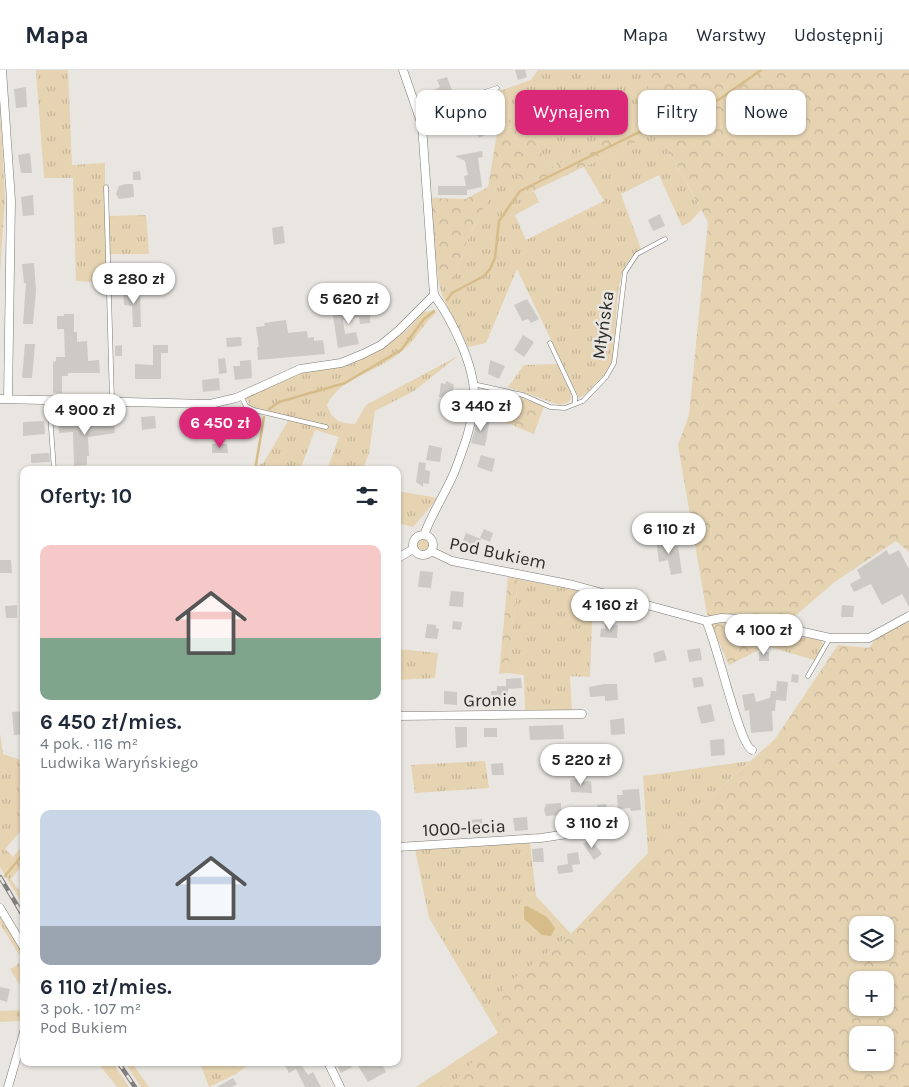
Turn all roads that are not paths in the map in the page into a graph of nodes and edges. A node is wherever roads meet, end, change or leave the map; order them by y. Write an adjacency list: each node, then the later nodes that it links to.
1 (2, 70): 13 (street)
2 (403, 70): 5 (street)
3 (497, 88): 4 (lane)
4 (491, 90)
5 (416, 104)
6 (422, 135): 9 (street)
7 (106, 187): 15 (lane)
8 (665, 239): 16 (lane, Młyńska)
9 (434, 295): 11 (street); 12 (street)
10 (550, 343): 16 (lane)
11 (473, 384): 16 (lane); 19 (street)
12 (240, 396): 15 (street); 17 (lane)
13 (4, 399): 14 (street)
14 (49, 400): 15 (street); 18 (lane)
15 (112, 401)
16 (575, 404)
17 (326, 428)
18 (54, 466)
19 (424, 535): 20 (street); 21 (street)
20 (413, 549): 21 (street); 22 (street)
21 (431, 550): 24 (street, Pod Bukiem)
22 (401, 556)
23 (909, 616): 25 (street, Pod Bukiem)
24 (706, 620): 25 (street, Pod Bukiem); 29 (street)
25 (830, 638): 26 (lane)
26 (808, 676)
27 (582, 714): 28 (street, Gronie)
28 (401, 716)
29 (752, 750)
30 (620, 826): 31 (street, 1000-lecia)
31 (401, 847)
32 (0, 908): 33 (street)
33 (20, 941)
34 (20, 1046): 36 (street)
35 (330, 1066): 37 (street)
36 (8, 1087)
37 (340, 1087)

